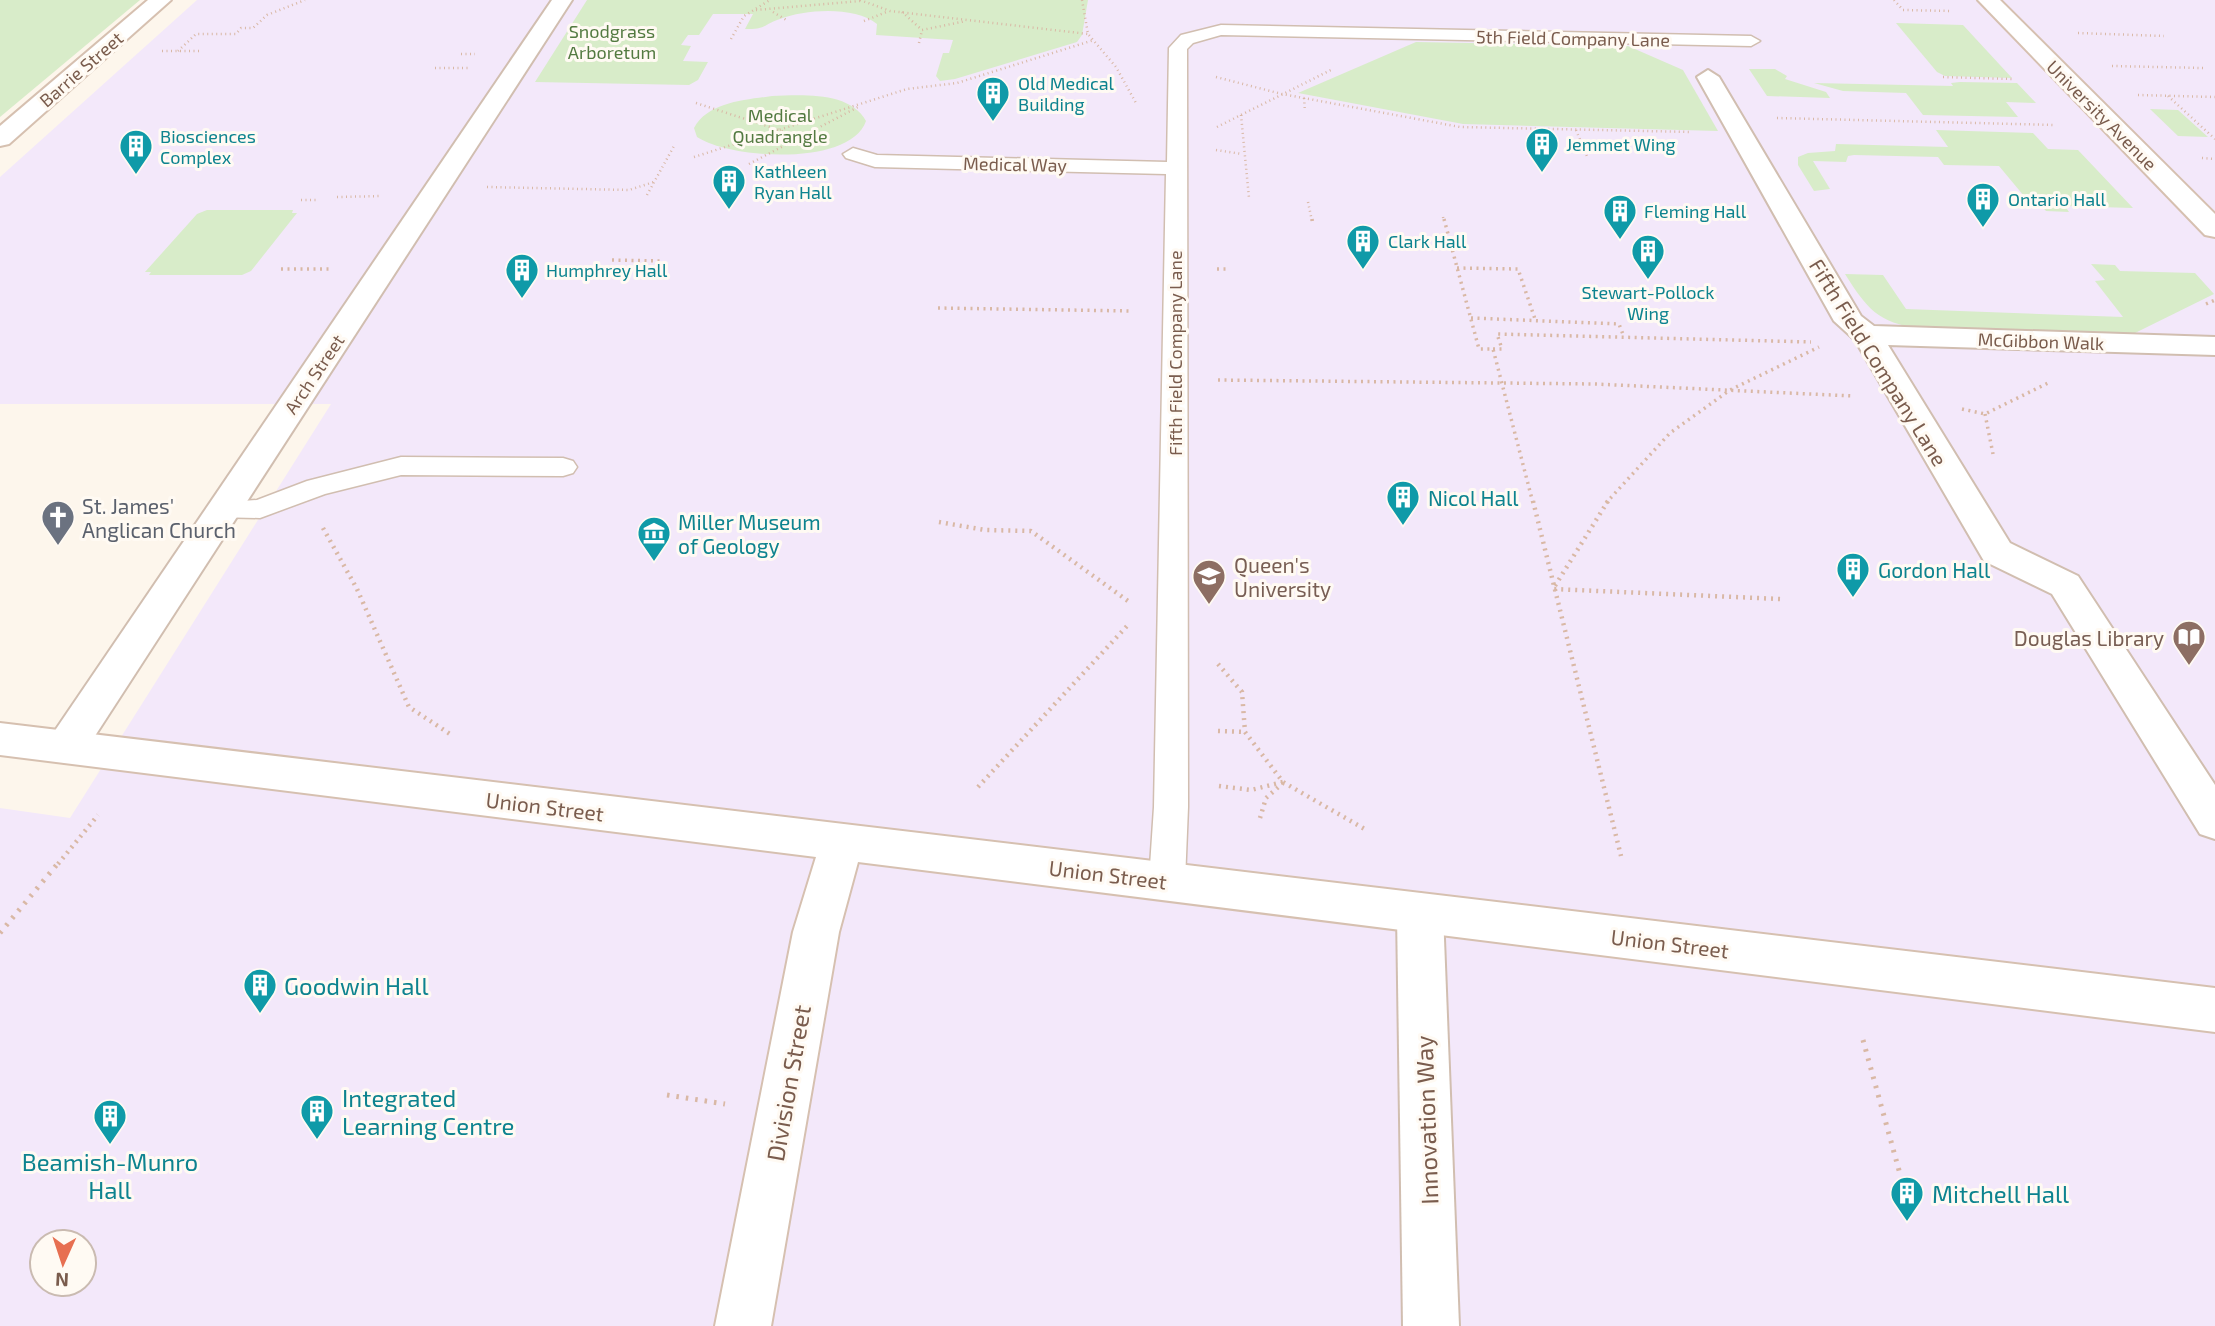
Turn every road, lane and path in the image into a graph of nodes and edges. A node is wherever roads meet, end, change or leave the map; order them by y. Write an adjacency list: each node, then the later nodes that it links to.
1 (161, 0): 54 (street, Barrie Street)
2 (304, 0): 27 (path)
3 (562, 0): 97 (street, Arch Street)
4 (770, 0): 9 (path)
5 (860, 0): 10 (path); 11 (path)
6 (1082, 0): 19 (path)
7 (1894, 0): 12 (path)
8 (1988, 0): 75 (street, University Avenue)
9 (756, 10): 10 (path); 22 (path)
10 (772, 11): 15 (path)
11 (890, 11): 13 (path); 16 (path)
12 (1954, 11)
13 (902, 12): 14 (path); 17 (path)
14 (970, 20): 17 (path); 19 (path)
15 (788, 21)
16 (864, 22)
17 (922, 30): 25 (path)
18 (2070, 33): 21 (path)
19 (1088, 34): 23 (path)
20 (1395, 34): 24 (lane, 5th Field Company Lane); 33 (lane, Fifth Field Company Lane)
21 (2164, 36)
22 (731, 39)
23 (1094, 40): 45 (path); 59 (path)
24 (1751, 41)
25 (919, 43)
26 (156, 51): 27 (path)
27 (178, 51): 28 (path)
28 (199, 51)
29 (461, 54): 30 (path)
30 (475, 54)
31 (475, 66): 34 (path)
32 (2103, 66): 35 (path)
33 (1177, 67): 40 (path); 59 (lane, Fifth Field Company Lane)
34 (435, 68)
35 (2203, 68)
36 (1331, 70): 40 (path)
37 (1709, 76): 49 (street)
38 (1943, 77): 39 (path)
39 (2018, 79)
40 (1282, 94): 44 (path); 48 (path)
41 (2131, 94): 42 (path)
42 (2168, 95): 43 (path); 55 (path)
43 (2215, 97)
44 (1304, 98): 47 (path); 52 (path)
45 (871, 100): 51 (path); 53 (path)
46 (696, 103): 51 (path)
47 (1306, 111)
48 (1241, 114): 59 (path); 69 (path)
49 (1737, 125): 50 (path); 52 (path); 85 (street, Fifth Field Company Lane)
50 (2060, 125)
51 (779, 130): 53 (path); 58 (path)
52 (1576, 130): 60 (path)
53 (801, 137): 57 (path); 63 (path)
54 (0, 139)
55 (2215, 139)
56 (674, 146): 64 (path)
57 (853, 154): 59 (lane, Medical Way)
58 (694, 157)
59 (1177, 157): 118 (lane, Fifth Field Company Lane)
60 (1588, 159)
61 (2209, 159): 62 (path)
62 (2215, 159)
63 (749, 164)
64 (654, 182): 65 (path); 66 (path)
65 (477, 187)
66 (647, 195)
67 (391, 196): 68 (path)
68 (337, 197)
69 (1249, 198)
70 (302, 200): 71 (path)
71 (316, 200)
72 (1308, 202): 74 (path)
73 (1443, 217): 78 (path)
74 (1313, 225)
75 (2215, 229)
76 (612, 260): 77 (path)
77 (661, 261)
78 (1457, 268): 83 (path); 84 (path)
79 (281, 269): 80 (path)
80 (342, 269)
81 (938, 308): 82 (path)
82 (1138, 311)
83 (1471, 318): 84 (path); 89 (path)
84 (1535, 319): 86 (path)
85 (1867, 335): 88 (street, McGibbon Walk); 94 (street, Fifth Field Company Lane)
86 (1624, 337): 87 (path); 89 (path)
87 (1830, 342)
88 (2215, 346)
89 (1493, 349): 92 (path)
90 (1796, 358): 93 (path)
91 (1210, 380): 92 (path)
92 (1503, 382): 93 (path); 99 (path)
93 (1730, 390): 94 (path); 99 (path)
94 (1905, 399): 114 (street, Fifth Field Company Lane)
95 (563, 467): 96 (lane)
96 (303, 492): 97 (lane); 106 (path)
97 (223, 510): 108 (street, Arch Street)
98 (939, 522): 101 (path)
99 (1553, 589): 100 (path); 117 (path)
100 (1780, 599)
101 (1130, 603)
102 (1132, 621): 111 (path)
103 (1214, 659): 105 (path)
104 (1210, 731): 105 (path)
105 (1245, 732): 109 (path)
106 (450, 734)
107 (0, 739): 108 (street, Union Street)
108 (66, 747): 116 (street, Union Street)
109 (1283, 782): 110 (path); 113 (path); 115 (path)
110 (1212, 786)
111 (978, 787)
112 (98, 815): 120 (path)
113 (1260, 818)
114 (2215, 821)
115 (1368, 831)
116 (842, 842): 118 (street, Union Street); 126 (street, Division Street)
117 (1621, 856)
118 (1167, 881): 119 (street, Union Street)
119 (1420, 913): 121 (street, Union Street); 127 (street, Innovation Way)
120 (0, 933)
121 (2215, 1010)
122 (1863, 1040): 125 (path)
123 (667, 1095): 124 (path)
124 (725, 1104)
125 (1900, 1174)
126 (743, 1326)
127 (1431, 1326)

